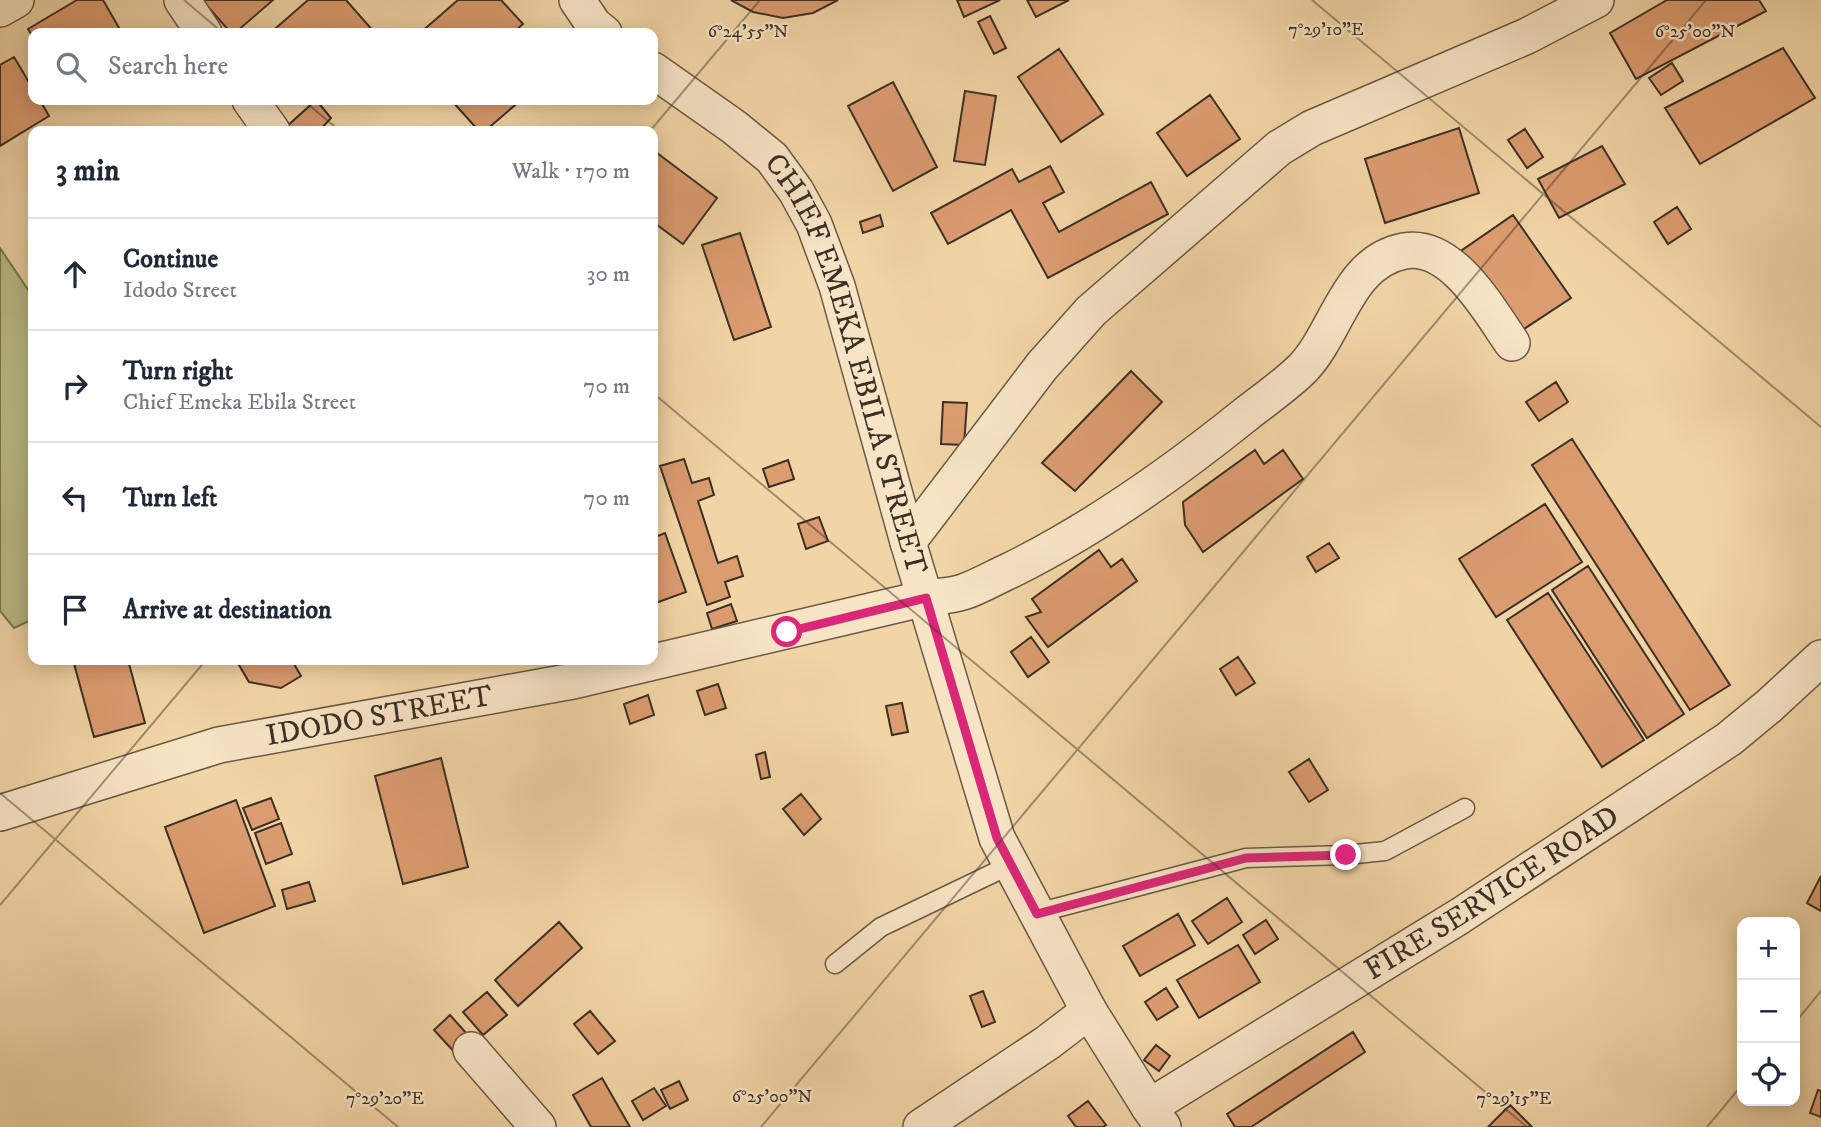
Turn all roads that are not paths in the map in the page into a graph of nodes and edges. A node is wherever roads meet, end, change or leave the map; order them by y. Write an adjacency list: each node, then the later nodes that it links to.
1 (16, 0): 5 (street)
2 (181, 0): 6 (street)
3 (577, 0): 7 (street)
4 (1596, 0): 12 (street)
5 (0, 9)
6 (201, 28)
7 (598, 28)
8 (658, 73): 12 (street, CHIEF EMEKA EBILA STREET)
9 (254, 105): 10 (street)
10 (268, 126)
11 (1512, 342): 13 (street, IDODO STREET)
12 (908, 542): 13 (street, CHIEF EMEKA EBILA STREET)
13 (926, 598): 14 (street, IDODO STREET); 20 (street, CHIEF EMEKA EBILA STREET)
14 (658, 652)
15 (1821, 657): 25 (street, FIRE SERVICE ROAD)
16 (594, 665): 17 (street, IDODO STREET)
17 (569, 670): 19 (street, IDODO STREET)
18 (1465, 808): 21 (lane)
19 (0, 813)
20 (1010, 865): 21 (street, CHIEF EMEKA EBILA STREET); 22 (lane)
21 (1037, 914): 23 (street, CHIEF EMEKA EBILA STREET)
22 (835, 964)
23 (1089, 1011): 25 (street, CHIEF EMEKA EBILA STREET); 27 (street)
24 (471, 1050): 26 (street)
25 (1156, 1117)
26 (538, 1127)
27 (921, 1127)

